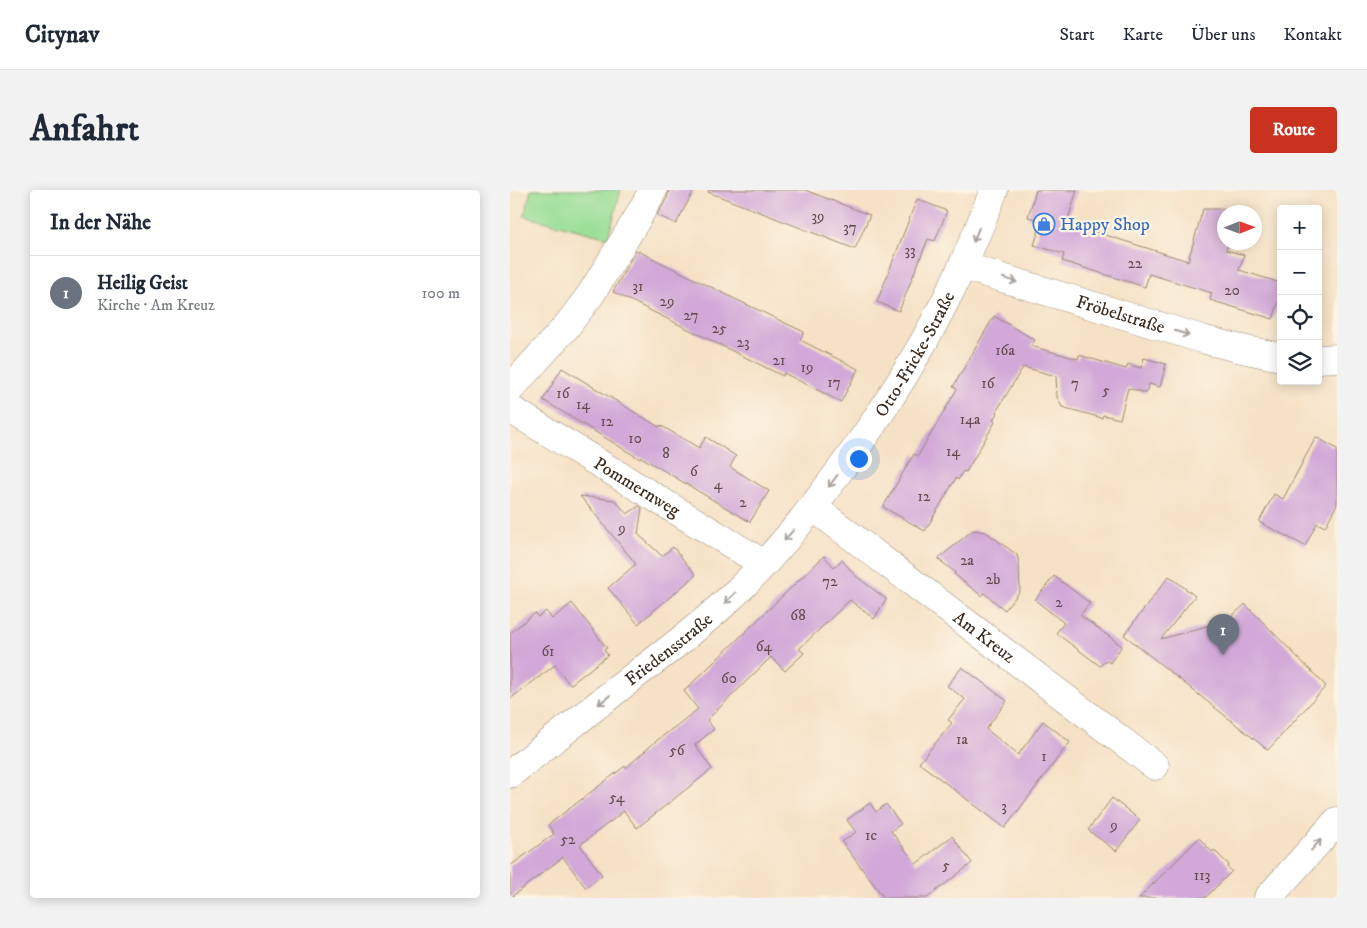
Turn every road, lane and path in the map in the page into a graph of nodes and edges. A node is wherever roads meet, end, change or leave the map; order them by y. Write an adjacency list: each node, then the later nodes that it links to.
1 (653, 190): 7 (street)
2 (994, 190): 3 (street, Otto-Fricke-Straße, one-way to 3)
3 (963, 266): 4 (street, Fröbelstraße, one-way to 4); 9 (street, Otto-Fricke-Straße, one-way to 9)
4 (1277, 356)
5 (1337, 358): 6 (street)
6 (1322, 360)
7 (510, 389)
8 (510, 409): 10 (street, Pommernweg)
9 (813, 507): 10 (street, Friedensstraße, one-way to 10); 11 (street, Am Kreuz)
10 (764, 564): 12 (street, Friedensstraße, one-way to 12)
11 (1155, 766)
12 (510, 774)
13 (1337, 821): 14 (street, one-way to 13)
14 (1272, 896)

